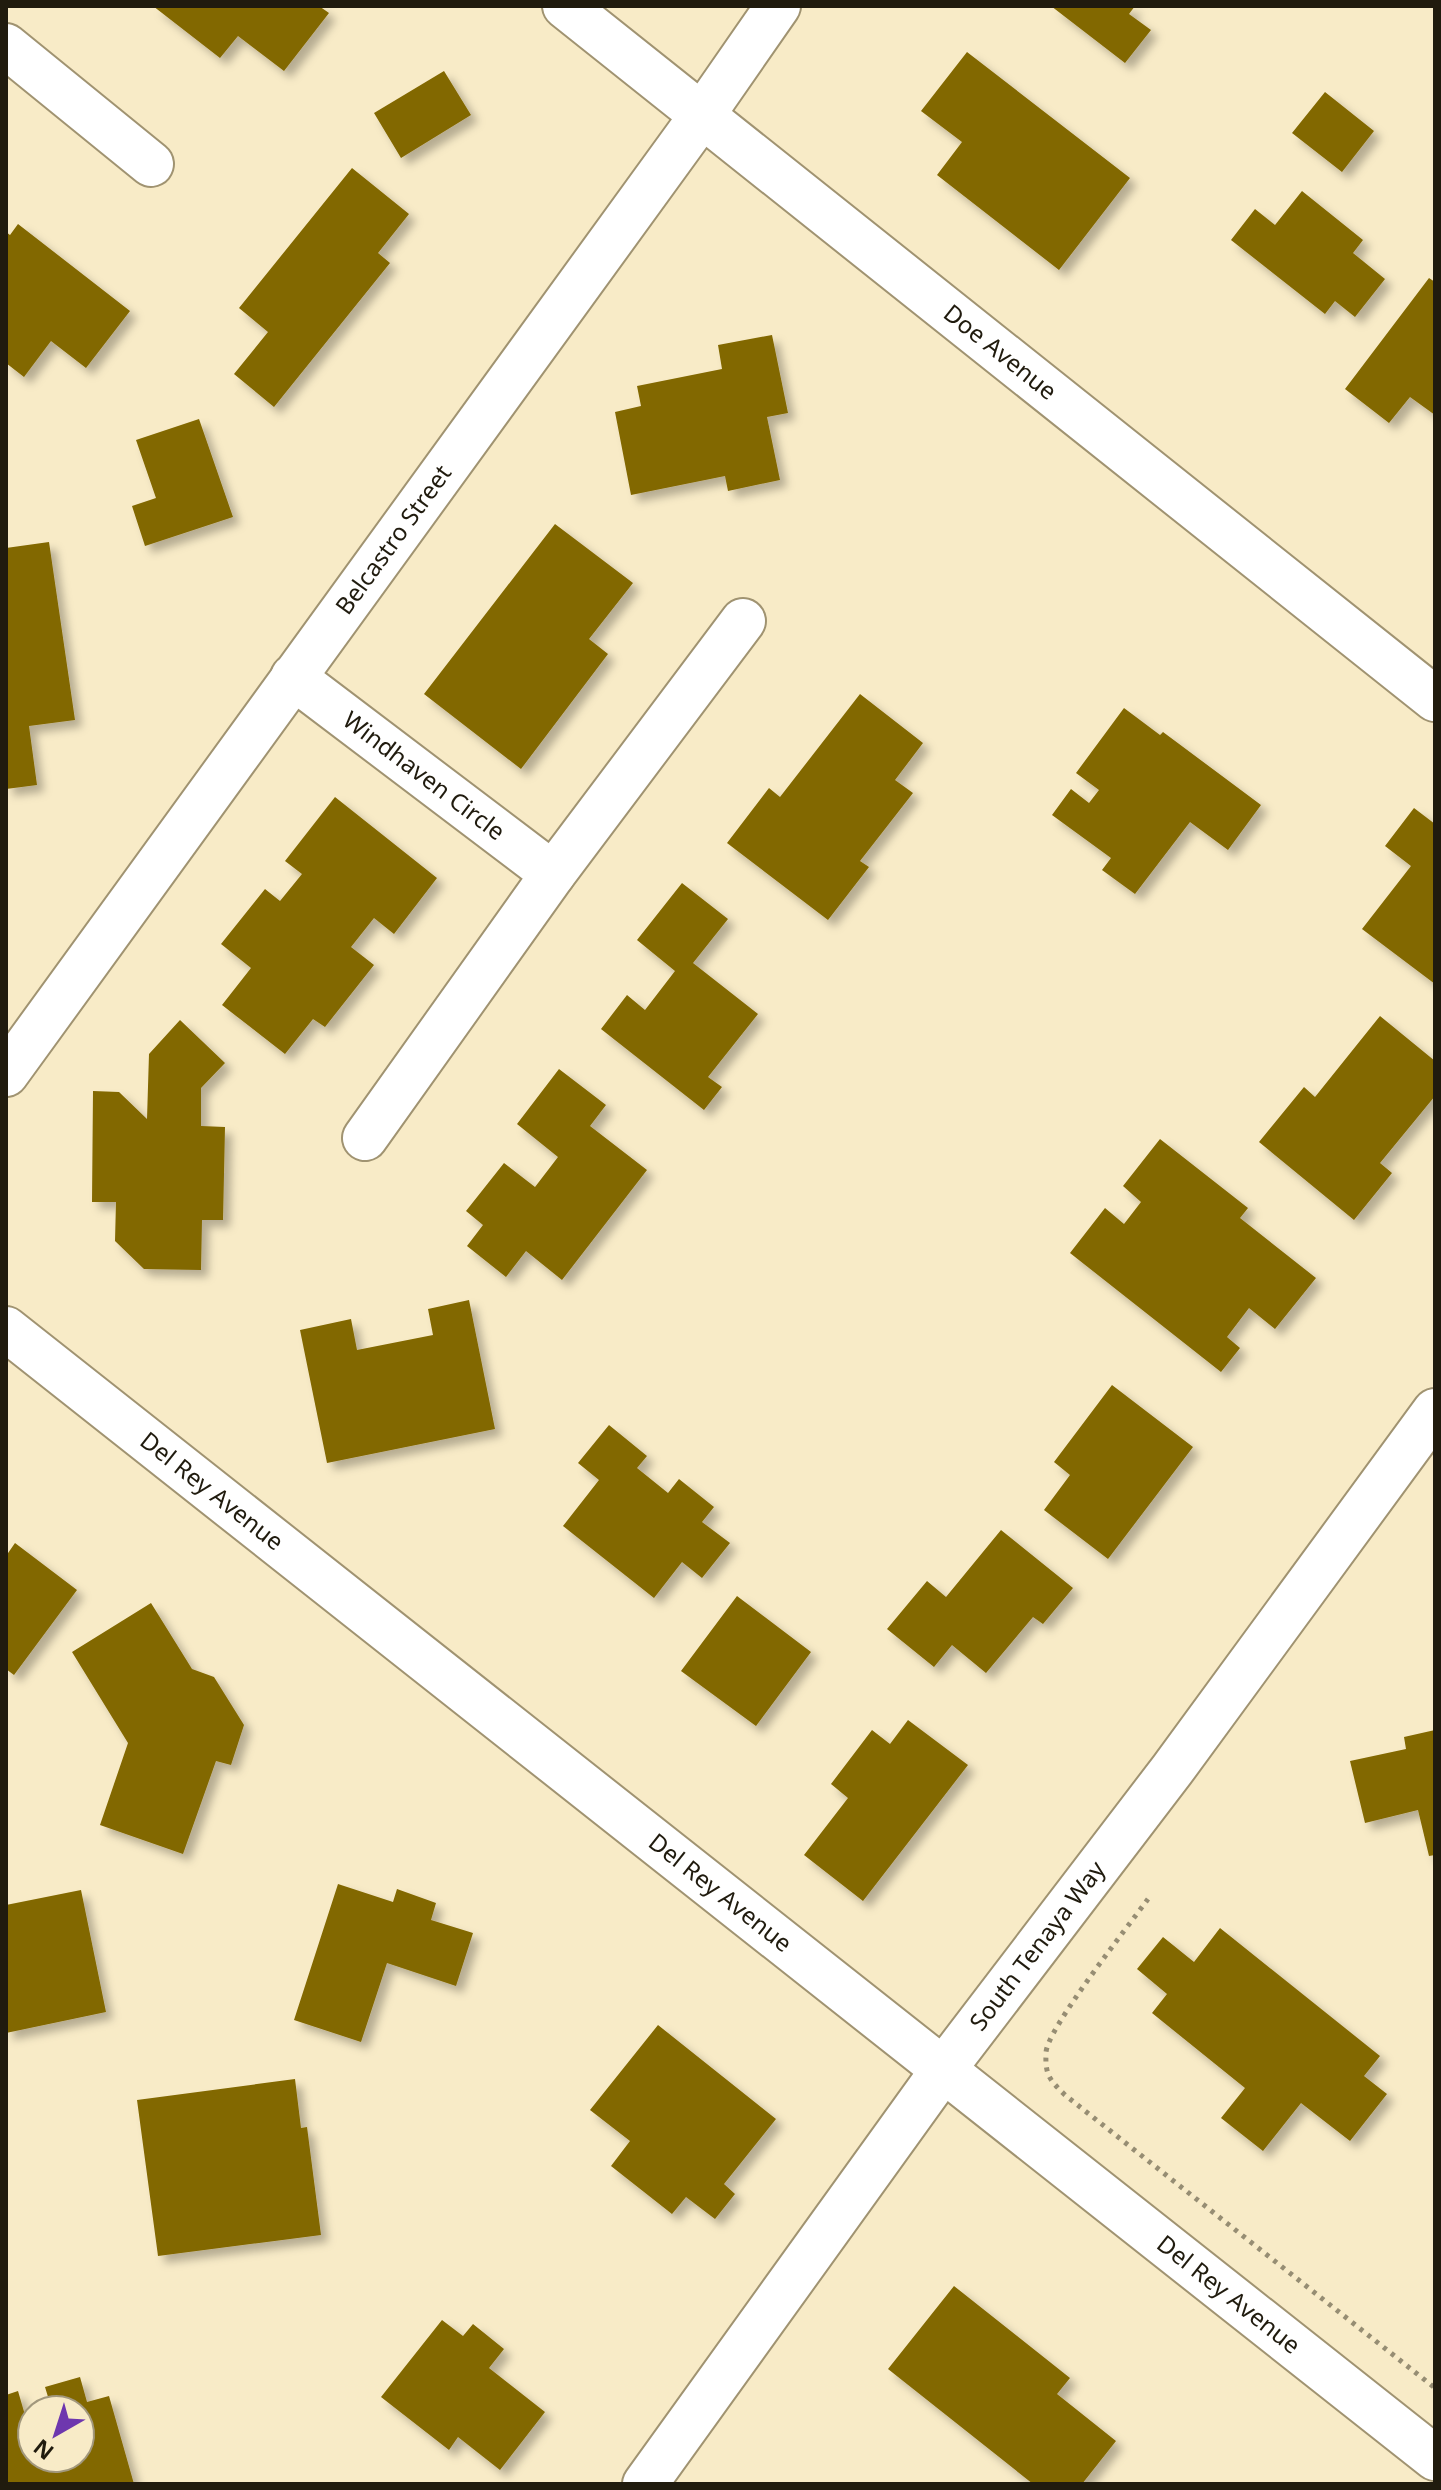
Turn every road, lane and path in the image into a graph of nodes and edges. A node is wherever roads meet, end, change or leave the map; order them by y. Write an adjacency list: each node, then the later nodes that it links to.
1 (565, 6): 4 (street, Doe Avenue)
2 (778, 6): 4 (street, Belcastro Street)
3 (6, 46): 5 (street)
4 (703, 114): 7 (street, Belcastro Street); 8 (street, Doe Avenue)
5 (151, 164)
6 (743, 621): 9 (street)
7 (293, 677): 9 (street, Windhaven Circle); 10 (street, Belcastro Street)
8 (1435, 699)
9 (553, 874): 11 (street)
10 (6, 1074)
11 (365, 1138)
12 (6, 1329): 15 (street, Del Rey Avenue)
13 (1435, 1411): 15 (street, South Tenaya Way)
14 (1148, 1899): 16 (path)
15 (943, 2070): 17 (street, Del Rey Avenue); 18 (street, South Tenaya Way)
16 (1435, 2388)
17 (1435, 2458)
18 (645, 2484)

